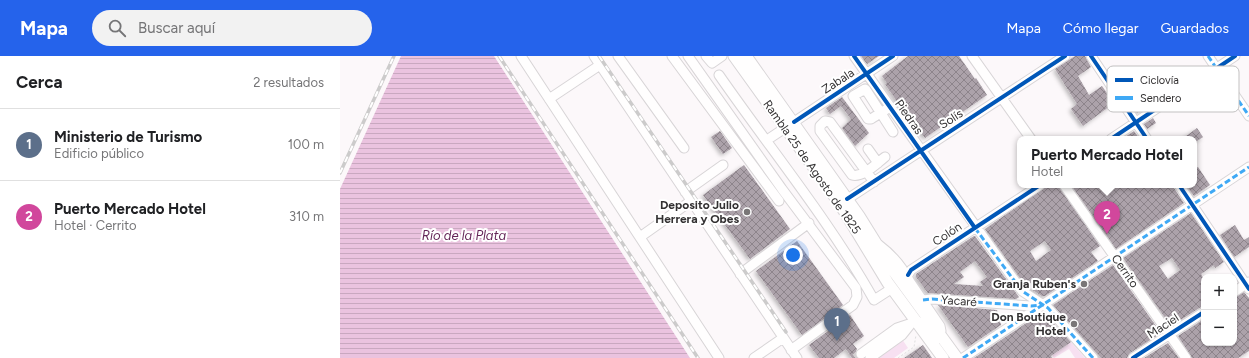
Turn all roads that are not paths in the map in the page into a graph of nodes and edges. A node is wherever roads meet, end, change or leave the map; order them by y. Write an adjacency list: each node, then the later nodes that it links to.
1 (521, 56): 24 (street)
2 (594, 56): 17 (street)
3 (618, 56): 37 (street)
4 (672, 56): 49 (street)
5 (688, 56): 52 (street)
6 (706, 56): 16 (street)
7 (734, 56): 31 (main road, Rambla 25 de Agosto de 1825)
8 (746, 56): 31 (main road, Rambla 25 de Agosto de 1825)
9 (854, 56): 20 (street, Piedras)
10 (893, 56): 20 (street, Zabala)
11 (972, 56): 23 (street)
12 (1065, 56): 23 (street, Solís)
13 (1091, 56): 22 (street)
14 (1208, 56): 18 (street)
15 (1235, 56): 19 (street)
16 (718, 57)
17 (600, 65): 24 (street); 47 (street)
18 (1215, 66)
19 (1219, 66)
20 (867, 74): 26 (street, Piedras); 31 (street, Zabala)
21 (719, 75): 36 (street)
22 (1107, 79)
23 (1002, 98): 33 (street); 39 (street, Solís)
24 (549, 99): 54 (street)
25 (1239, 101): 29 (street)
26 (890, 107): 32 (street); 39 (street, Piedras)
27 (1129, 112): 30 (street)
28 (1151, 112): 30 (street)
29 (1249, 116)
30 (1136, 122): 34 (street); 35 (street)
31 (790, 125): 36 (street, Zabala); 50 (main road, Rambla 25 de Agosto de 1825)
32 (893, 132)
33 (1029, 136)
34 (1115, 136)
35 (1145, 136)
36 (767, 140): 60 (street)
37 (684, 148)
38 (868, 149): 42 (street)
39 (920, 151): 43 (street, Solís); 53 (street, Piedras)
40 (723, 165): 47 (street)
41 (1249, 167): 51 (street)
42 (866, 171): 42 (street); 43 (street)
43 (874, 182): 50 (street, Solís)
44 (1035, 188): 53 (street, Colón)
45 (1066, 188): 56 (street, Cerrito)
46 (1181, 188): 51 (street)
47 (685, 192): 48 (street)
48 (691, 201): 54 (street); 57 (street)
49 (779, 201)
50 (844, 202): 55 (main road, Rambla 25 de Agosto de 1825); 60 (main road, Rambla 25 de Agosto de 1825)
51 (1192, 205): 56 (street); 59 (street)
52 (808, 223): 57 (street); 70 (street)
53 (975, 228): 58 (street, Colón); 62 (street, Piedras)
54 (640, 237): 72 (street)
55 (875, 242): 58 (street, Rambla 25 de Agosto de 1825); 63 (main road, Rambla 25 de Agosto de 1825)
56 (1114, 257): 65 (street); 68 (street, Cerrito)
57 (740, 274): 69 (street)
58 (908, 275): 63 (street, Rambla 25 de Agosto de 1825)
59 (1248, 285): 61 (street)
60 (891, 289): 67 (main road, Rambla 25 de Agosto de 1825)
61 (1237, 290)
62 (1022, 291): 64 (street); 65 (street, Piedras)
63 (920, 302): 64 (street, Yacaré); 67 (street); 78 (main road, Rambla 25 de Agosto de 1825)
64 (1014, 304): 65 (street, Yacaré)
65 (1043, 304): 79 (street); 80 (street, Piedras)
66 (1201, 314): 68 (street, Maciel)
67 (912, 322): 71 (street); 75 (street); 76 (main road, Rambla 25 de Agosto de 1825); 77 (street, Rambla 25 de Agosto de 1825)
68 (1169, 335): 81 (street, Maciel); 82 (street, Cerrito)
69 (783, 338): 70 (street); 73 (street)
70 (791, 350): 74 (street)
71 (860, 354)
72 (719, 358)
73 (754, 358)
74 (797, 358)
75 (870, 358)
76 (943, 358)
77 (952, 358)
78 (957, 358)
79 (963, 358)
80 (1094, 358)
81 (1133, 358)
82 (1186, 358)

